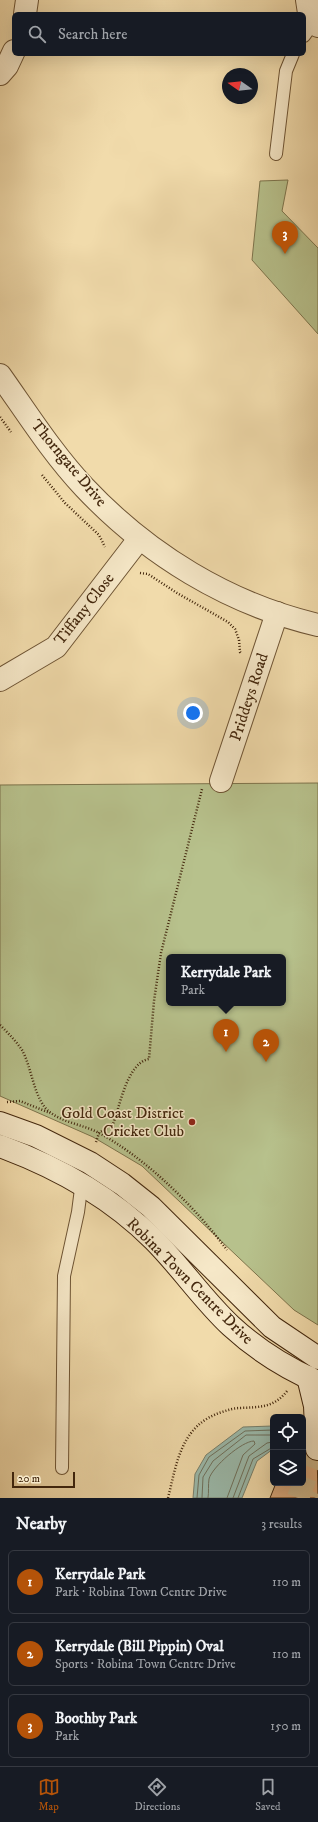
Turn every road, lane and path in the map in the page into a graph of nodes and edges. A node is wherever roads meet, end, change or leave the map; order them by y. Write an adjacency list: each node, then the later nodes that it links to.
1 (27, 0): 3 (street)
2 (307, 0): 4 (street)
3 (25, 12)
4 (312, 28)
5 (12, 55): 7 (street)
6 (292, 56): 8 (lane)
7 (0, 74)
8 (276, 154)
9 (0, 376): 10 (street, Thorngate Drive)
10 (139, 539): 11 (street, Thorngate Drive); 13 (street, Tiffany Close)
11 (276, 613): 12 (street, Thorngate Drive); 14 (street, Priddeys Road)
12 (318, 624)
13 (0, 680)
14 (221, 781): 17 (path)
15 (0, 1025): 17 (path)
16 (0, 1102): 17 (path)
17 (50, 1113)
18 (0, 1123): 20 (street, Robina Town Centre Drive)
19 (0, 1146): 21 (street, Robina Town Centre Drive)
20 (90, 1163): 21 (lane); 22 (street, Robina Town Centre Drive)
21 (81, 1184): 23 (street, Robina Town Centre Drive); 26 (lane)
22 (318, 1358)
23 (313, 1380): 25 (street)
24 (287, 1391): 27 (path)
25 (317, 1448)
26 (62, 1468)
27 (168, 1498)

